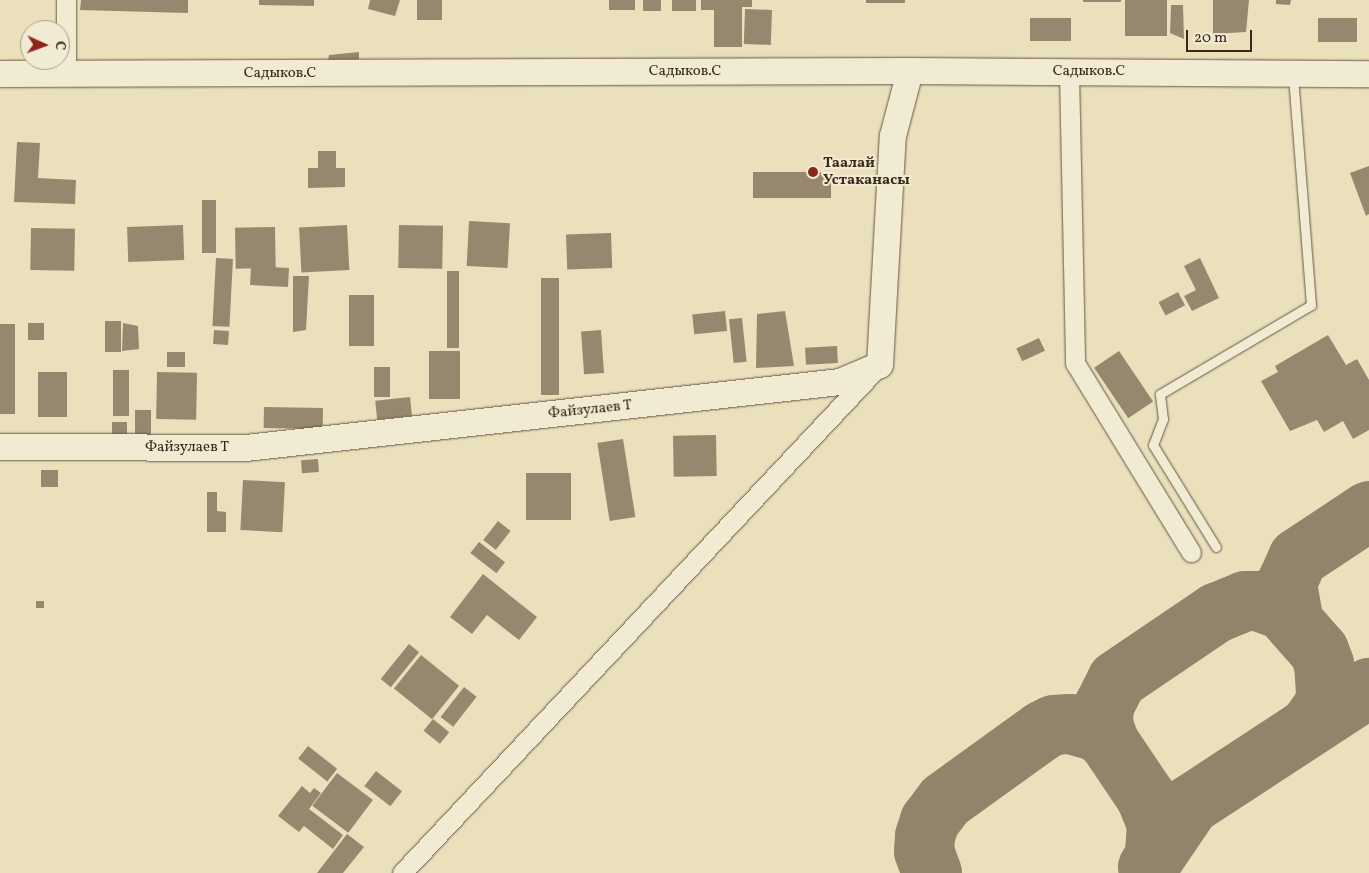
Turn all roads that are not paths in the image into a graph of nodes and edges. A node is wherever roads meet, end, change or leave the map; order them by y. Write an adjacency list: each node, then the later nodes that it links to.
1 (66, 0): 7 (street)
2 (910, 70): 3 (main road, Садыков.С); 7 (main road, Садыков.С); 8 (main road)
3 (1070, 72): 4 (main road, Садыков.С); 11 (street)
4 (1293, 73): 6 (main road, Садыков.С); 10 (lane)
5 (0, 74): 7 (main road, Садыков.С)
6 (1369, 74)
7 (66, 75)
8 (880, 365): 9 (main road, Файзулаев Т); 12 (street)
9 (0, 447)
10 (1216, 547)
11 (1192, 552)
12 (402, 873)

